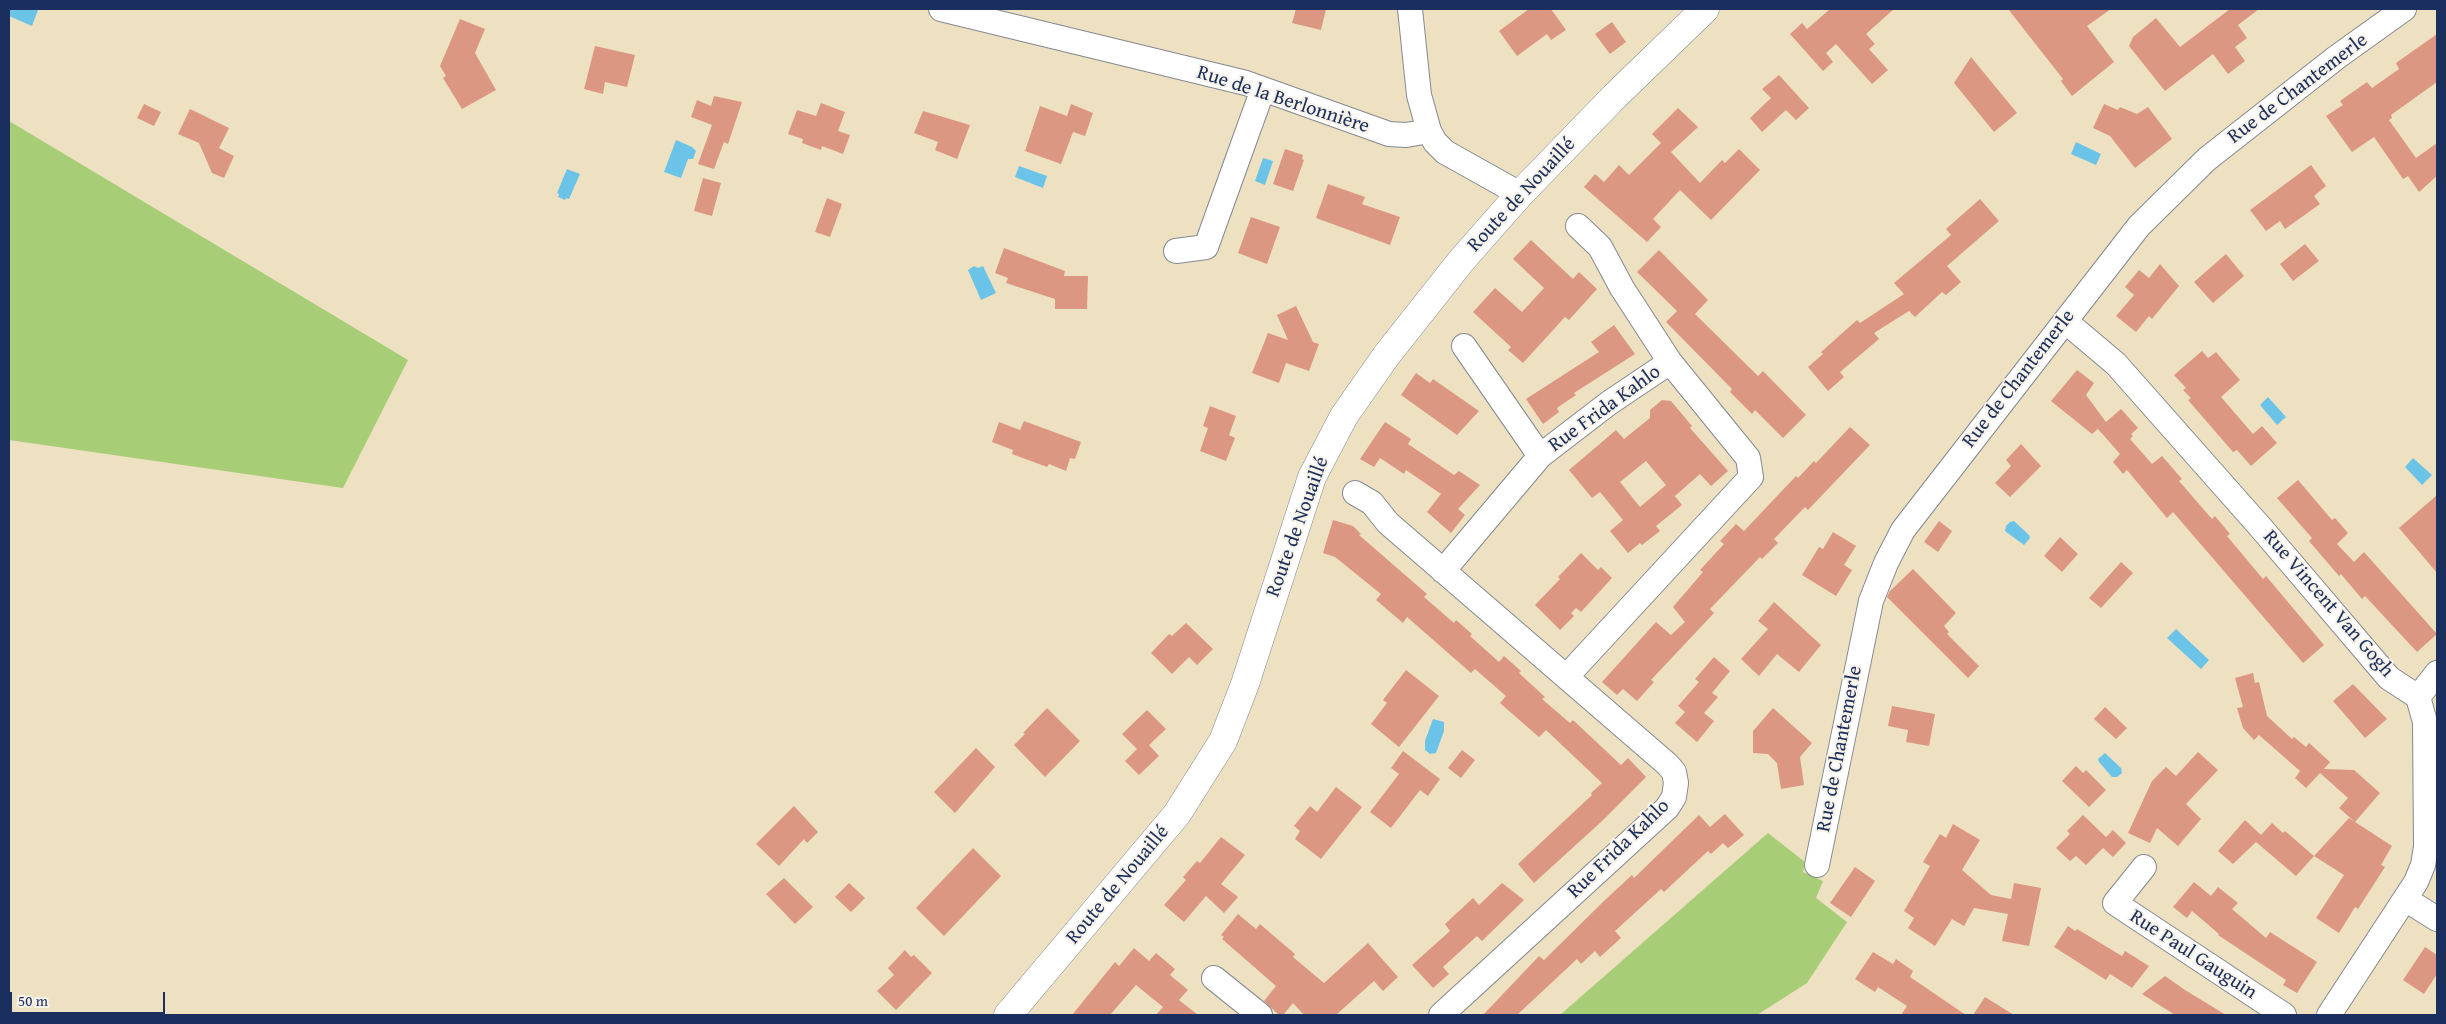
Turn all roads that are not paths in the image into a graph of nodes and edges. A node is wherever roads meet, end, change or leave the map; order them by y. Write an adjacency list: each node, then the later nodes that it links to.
1 (941, 9): 5 (street, Rue de la Berlonnière)
2 (1410, 9): 6 (street)
3 (1705, 9): 7 (street, Route de Nouaillé)
4 (2404, 9): 10 (street, Rue de Chantemerle)
5 (1263, 89): 6 (street, Rue de la Berlonnière); 9 (street)
6 (1429, 132): 7 (street)
7 (1520, 194): 24 (street, Route de Nouaillé)
8 (1578, 226): 12 (street, Rue Frida Kahlo)
9 (1176, 251)
10 (2065, 321): 18 (street, Rue Vincent Van Gogh); 19 (street, Rue de Chantemerle)
11 (1464, 346): 13 (street, Rue Frida Kahlo)
12 (1670, 362): 13 (street, Rue Frida Kahlo); 17 (street, Rue Frida Kahlo)
13 (1540, 456): 15 (street, Rue Frida Kahlo)
14 (1355, 493): 15 (street, Rue Frida Kahlo)
15 (1443, 571): 17 (street, Rue Frida Kahlo)
16 (2437, 673): 18 (street)
17 (1567, 676): 26 (street, Rue Frida Kahlo)
18 (2418, 697): 21 (street)
19 (1817, 865)
20 (2144, 867): 27 (street, Rue Paul Gauguin)
21 (2406, 899): 22 (street); 28 (street)
22 (2437, 919)
23 (1214, 978): 25 (street)
24 (1008, 1015)
25 (1260, 1015)
26 (1441, 1015)
27 (2284, 1015)
28 (2329, 1015)

